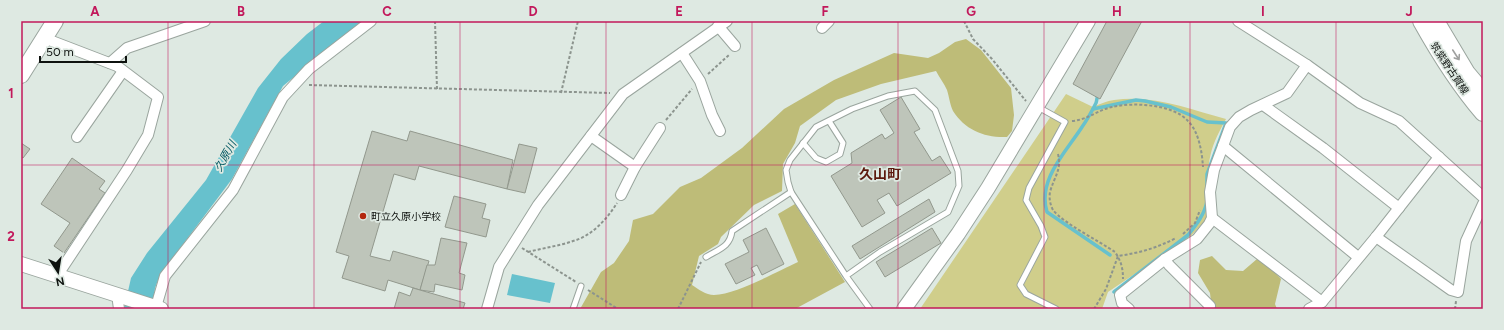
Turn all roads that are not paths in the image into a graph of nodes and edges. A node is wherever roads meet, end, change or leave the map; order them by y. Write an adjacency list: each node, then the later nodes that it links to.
1 (55, 21): 9 (main road)
2 (205, 21): 12 (street)
3 (371, 21): 45 (street)
4 (1088, 21): 18 (street)
5 (1238, 21): 13 (street)
6 (1421, 21): 19 (main road, 筑紫野古賀線)
7 (1436, 21): 16 (main road, 筑紫野古賀線, one-way to 16)
8 (723, 24): 10 (street); 11 (street)
9 (44, 38): 12 (street); 15 (main road)
10 (735, 46)
11 (682, 53): 22 (street); 23 (street)
12 (110, 63): 14 (street)
13 (1307, 64): 17 (street); 27 (street)
14 (122, 70): 24 (street); 40 (street)
15 (21, 75)
16 (1481, 85)
17 (1262, 105): 26 (street); 33 (street)
18 (1036, 109): 49 (street); 50 (lane)
19 (1483, 113)
20 (829, 121): 25 (lane); 25 (lane); 41 (lane)
21 (660, 128): 28 (street)
22 (720, 131)
23 (592, 136): 28 (street); 46 (street)
24 (77, 137)
25 (803, 143): 29 (lane)
26 (1222, 146): 34 (street); 37 (street)
27 (1439, 157): 31 (street); 33 (street)
28 (635, 167): 30 (street)
29 (792, 192): 36 (lane); 41 (lane)
30 (621, 195)
31 (1483, 197)
32 (1483, 204): 35 (street)
33 (1398, 208): 35 (street)
34 (1212, 218): 38 (street); 44 (street)
35 (1376, 238): 37 (street)
36 (706, 257)
37 (1358, 257): 44 (street)
38 (1165, 259): 51 (street); 52 (street)
39 (21, 264): 40 (street)
40 (57, 276): 43 (street)
41 (846, 276): 48 (lane)
42 (580, 286): 47 (lane)
43 (120, 300): 45 (street)
44 (1322, 302): 53 (street)
45 (158, 307)
46 (487, 309)
47 (573, 309)
48 (870, 309)
49 (904, 309)
50 (1056, 309)
51 (1129, 309)
52 (1210, 309)
53 (1310, 309)

